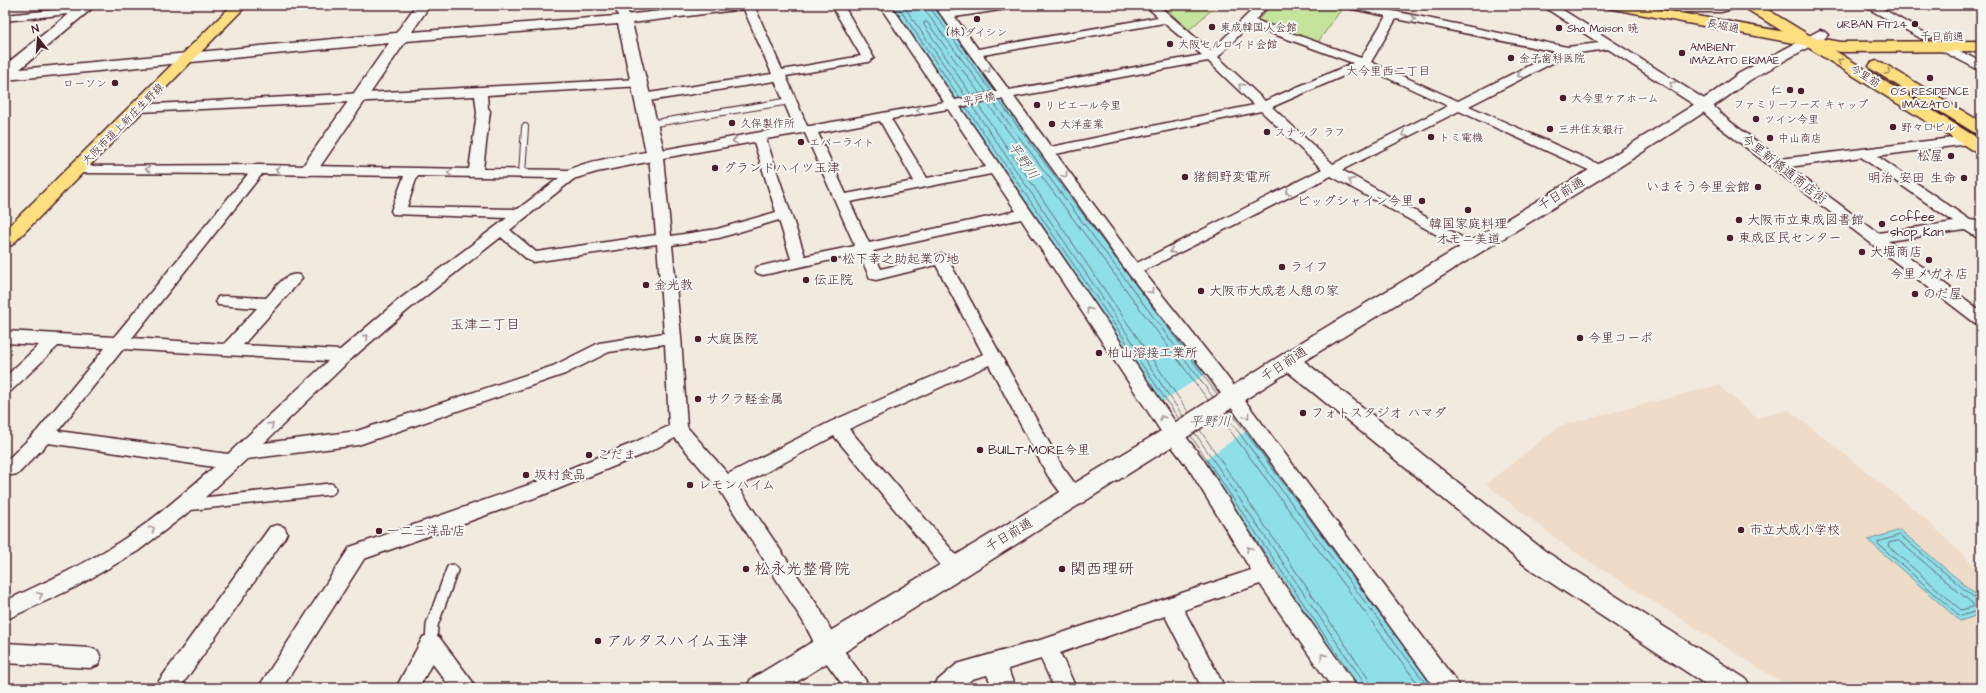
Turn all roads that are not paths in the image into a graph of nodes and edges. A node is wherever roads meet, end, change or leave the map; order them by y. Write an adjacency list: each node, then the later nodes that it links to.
1 (240, 5): 37 (main road, 大阪市道上新庄生野線)
2 (423, 5): 28 (street)
3 (744, 5): 21 (street)
4 (748, 5): 42 (street)
5 (885, 5): 49 (street)
6 (1013, 5): 20 (street)
7 (1151, 5): 24 (street)
8 (1263, 5): 25 (street)
9 (1347, 5): 22 (street)
10 (1547, 5): 31 (street, 今里新橋通商店街)
11 (1613, 5): 30 (main road, 長堀通)
12 (1663, 5): 19 (main road, 長堀通)
13 (1736, 5): 19 (street)
14 (1750, 5): 26 (main road, 今里筋)
15 (1770, 5): 30 (main road, 今里筋)
16 (1868, 5): 29 (street)
17 (86, 8): 23 (street); 41 (street)
18 (839, 8): 42 (street)
19 (1681, 8): 26 (main road, 長堀通)
20 (944, 10): 36 (street)
21 (622, 12): 28 (street); 43 (street)
22 (1393, 14): 35 (street, one-way to 35); 39 (street)
23 (5, 18)
24 (1166, 19): 36 (street); 38 (street)
25 (1248, 21): 38 (street); 39 (street)
26 (1790, 29): 30 (main road, 今里筋)
27 (1981, 36): 29 (main road, 千日前通)
28 (402, 37): 37 (street); 46 (street)
29 (1926, 37): 30 (main road, 千日前通)
30 (1814, 38): 33 (main road, 千日前通); 50 (street, 千日前通); 60 (main road, 今里筋, one-way to 30)
31 (1610, 45): 35 (street); 50 (street, 今里新橋通商店街, one-way to 31)
32 (1981, 46): 34 (main road, 千日前通)
33 (1841, 47): 34 (main road, 千日前通); 58 (main road, 今里筋, one-way to 58)
34 (1944, 47): 40 (street)
35 (1567, 51): 51 (street, one-way to 51)
36 (976, 53): 45 (street, one-way to 45)
37 (192, 55): 41 (street); 53 (main road, 大阪市道上新庄生野線)
38 (1211, 57): 45 (street, 平戸橋); 52 (street, one-way to 38)
39 (1364, 63): 51 (street); 52 (street)
40 (1981, 67)
41 (5, 74)
42 (779, 75): 47 (street); 48 (street)
43 (638, 83): 44 (street); 47 (street)
44 (481, 92): 46 (street); 72 (street)
45 (1004, 95): 49 (street, 平戸橋); 61 (street)
46 (359, 98): 53 (street); 68 (street)
47 (642, 98): 55 (street)
48 (790, 100): 55 (lane); 57 (street)
49 (955, 104): 54 (street, 平戸橋, one-way to 54); 67 (street)
50 (1704, 105): 64 (street, 今里新橋通商店街); 70 (street, 千日前通)
51 (1460, 106): 69 (street, one-way to 69); 70 (street)
52 (1262, 107): 61 (street); 69 (street)
53 (139, 108): 65 (main road, 大阪市道上新庄生野線)
54 (883, 116): 57 (street, 平戸橋); 75 (street)
55 (648, 124): 63 (street)
56 (524, 127): 73 (lane)
57 (806, 129): 59 (street, 平戸橋); 76 (street)
58 (1981, 129)
59 (759, 137): 63 (street, 平戸橋, one-way to 63); 78 (street)
60 (1975, 144): 62 (street)
61 (1048, 152): 91 (street, one-way to 91)
62 (1864, 154): 64 (street); 80 (street)
63 (656, 155): 74 (street); 85 (street)
64 (1777, 164): 84 (street, 今里新橋通商店街)
65 (78, 169): 66 (street, one-way to 65); 81 (main road, 大阪市道上新庄生野線)
66 (259, 169): 68 (street, one-way to 66); 99 (street)
67 (995, 169): 75 (street); 79 (street)
68 (309, 170): 71 (street)
69 (1331, 170): 87 (street, one-way to 69); 91 (street, one-way to 91)
70 (1600, 170): 87 (street, 千日前通)
71 (412, 172): 72 (street, one-way to 71); 77 (street)
72 (475, 173): 73 (street)
73 (522, 174): 74 (street)
74 (573, 174): 77 (street)
75 (923, 184): 76 (street)
76 (841, 199): 88 (street)
77 (522, 214): 82 (street)
78 (784, 214): 85 (street); 89 (street)
79 (1025, 214): 88 (street); 108 (street, one-way to 79)
80 (1974, 224): 83 (street); 84 (street)
81 (12, 228): 86 (main road, 大阪市道上新庄生野線)
82 (501, 230): 85 (street); 101 (street, one-way to 82)
83 (1981, 234)
84 (1874, 238): 95 (street, 今里新橋通商店街)
85 (665, 240): 97 (street)
86 (5, 241)
87 (1470, 248): 103 (street, 千日前通)
88 (864, 250): 89 (street); 102 (street)
89 (800, 263): 90 (street)
90 (762, 270)
91 (1134, 270): 105 (street, one-way to 105)
92 (294, 278): 94 (street)
93 (224, 301): 94 (street)
94 (271, 304): 100 (street)
95 (1981, 319)
96 (5, 337): 98 (street)
97 (673, 337): 107 (street); 110 (street)
98 (54, 340): 99 (street); 104 (street)
99 (118, 344): 100 (street); 109 (street)
100 (228, 350): 101 (street)
101 (344, 356): 110 (street, one-way to 101)
102 (994, 356): 106 (street); 114 (street)
103 (1288, 362): 105 (street, 千日前通); 140 (street)
104 (5, 387)
105 (1230, 399): 108 (street, 千日前通); 139 (street, one-way to 139)
106 (838, 427): 112 (street); 117 (street)
107 (678, 429): 112 (street); 129 (street)
108 (1176, 432): 114 (street, 千日前通); 119 (street, one-way to 108)
109 (44, 436): 110 (street); 111 (street)
110 (237, 457): 115 (street)
111 (5, 469)
112 (728, 487): 123 (street)
113 (330, 489): 115 (lane)
114 (1074, 496): 117 (street, 千日前通)
115 (183, 506): 121 (street, one-way to 115)
116 (277, 534): 128 (street)
117 (955, 568): 123 (street, 千日前通)
118 (452, 570): 122 (lane)
119 (1266, 574): 120 (street); 138 (street, one-way to 119)
120 (1170, 605): 124 (street); 137 (street)
121 (8, 608)
122 (431, 644): 130 (street); 131 (street)
123 (828, 647): 132 (street, 千日前通); 133 (street)
124 (1047, 648): 127 (street); 136 (street)
125 (5, 653): 126 (street)
126 (90, 658)
127 (994, 663): 134 (street); 135 (street)
128 (166, 688)
129 (268, 688)
130 (407, 688)
131 (464, 688)
132 (761, 688)
133 (858, 688)
134 (944, 688)
135 (1004, 688)
136 (1065, 688)
137 (1214, 688)
138 (1346, 688)
139 (1448, 688)
140 (1736, 688)

